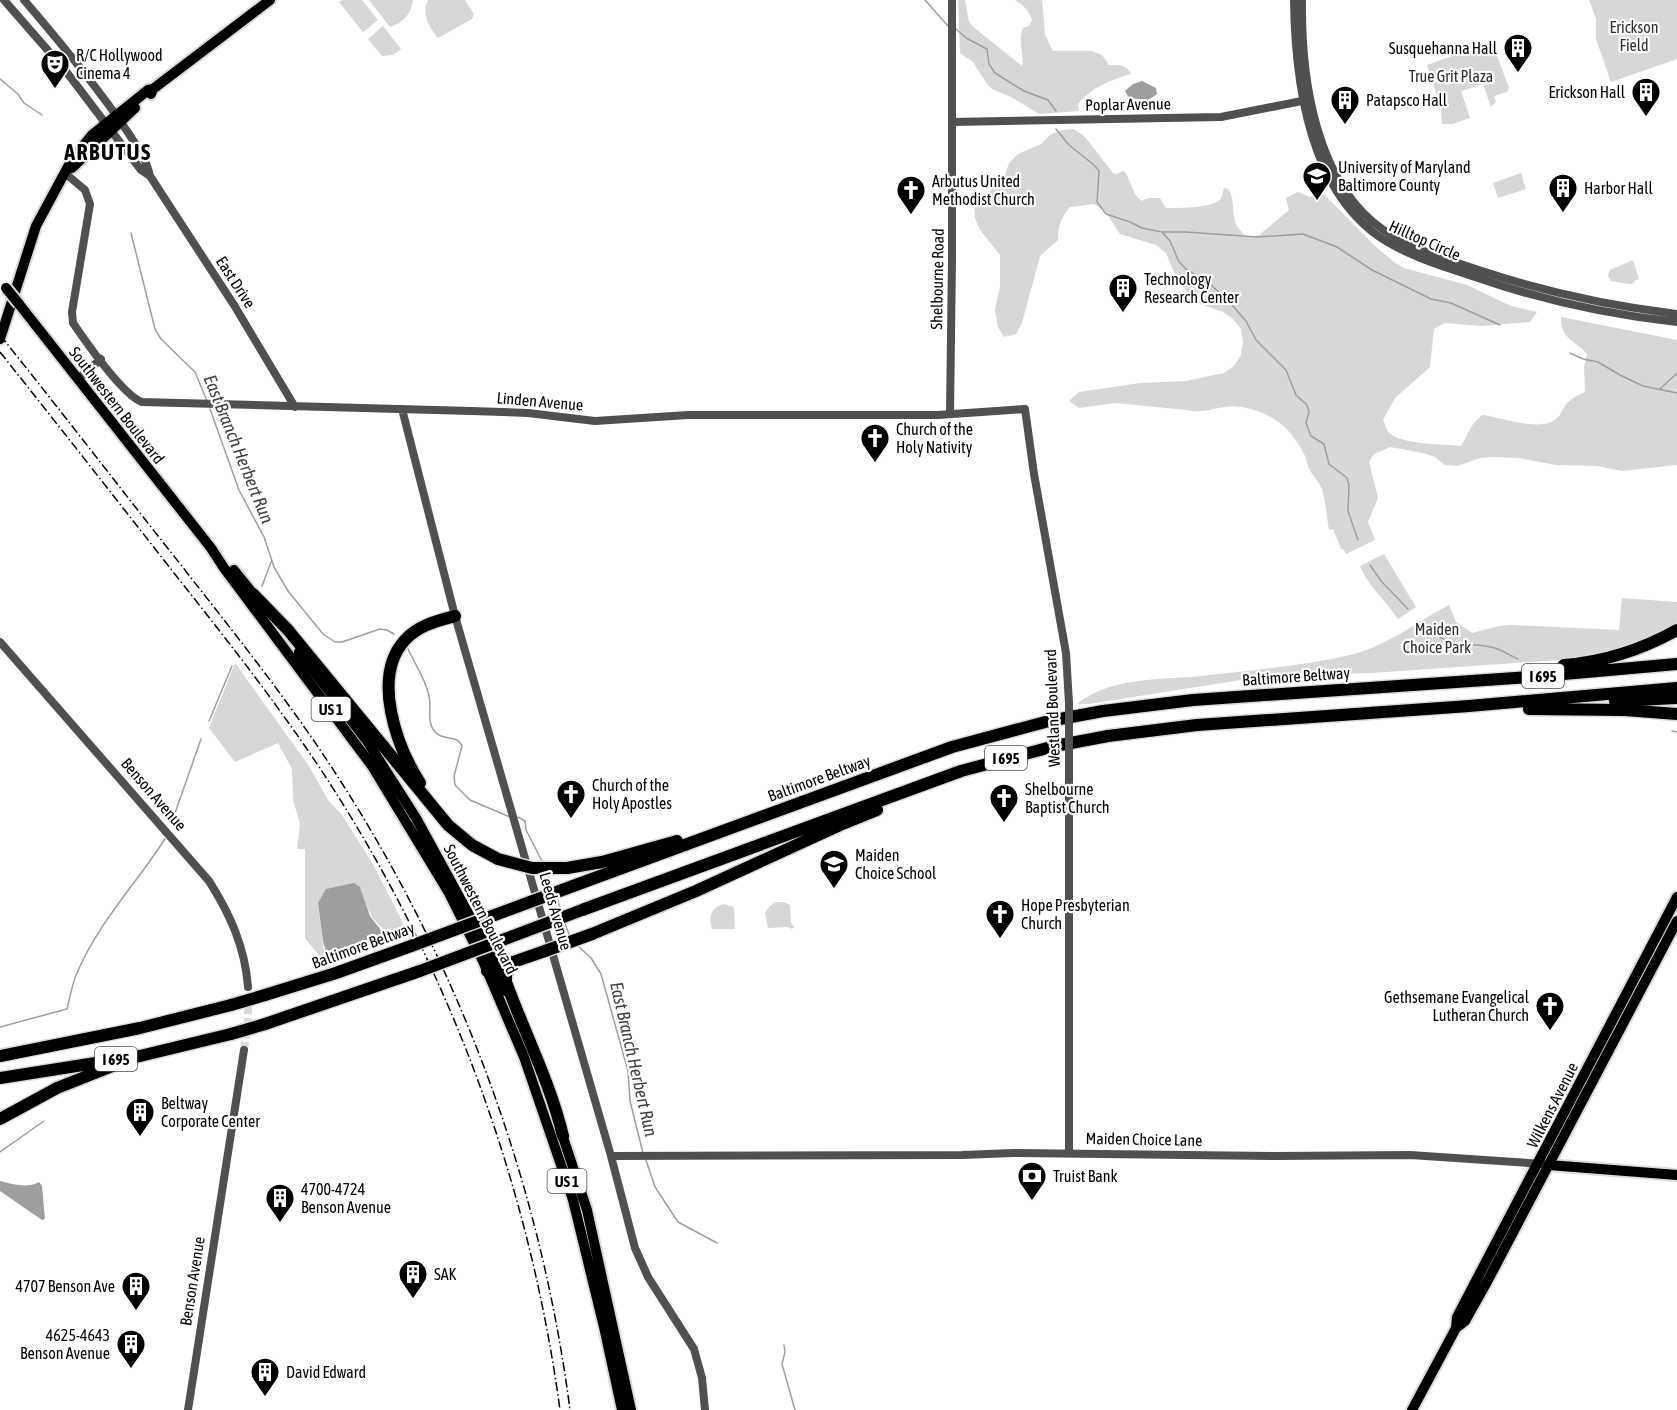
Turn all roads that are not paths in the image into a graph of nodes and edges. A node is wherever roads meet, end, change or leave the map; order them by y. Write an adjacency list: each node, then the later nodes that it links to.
1 (4, 0): 10 (street, East Drive)
2 (24, 0): 8 (street, East Drive)
3 (270, 0): 8 (main road)
4 (952, 0): 9 (street, Shelbourne Road)
5 (1294, 0): 7 (street, Hilltop Circle)
6 (1302, 0): 14 (street, Hilltop Circle)
7 (1302, 101): 9 (street, Poplar Avenue); 15 (street, Hilltop Circle)
8 (118, 118): 10 (main road); 12 (street, East Drive)
9 (952, 122): 22 (street, Shelbourne Road)
10 (109, 126): 11 (main road); 12 (street, East Drive)
11 (66, 174): 16 (main road); 17 (street, Linden Avenue)
12 (150, 176): 19 (street, East Drive)
13 (3, 284): 18 (main road, Southwestern Boulevard / US 1, bridge)
14 (1677, 314)
15 (1677, 322)
16 (0, 339)
17 (101, 359): 18 (street); 19 (street, Linden Avenue)
18 (78, 379): 23 (main road, Southwestern Boulevard / US 1)
19 (294, 407): 20 (street, Linden Avenue)
20 (402, 409): 22 (street, Linden Avenue); 25 (street, Leeds Avenue)
21 (1025, 409): 22 (street, Linden Avenue); 51 (street, Westland Boulevard, bridge)
22 (950, 414)
23 (211, 548): 24 (main road, Southwestern Boulevard / US 1); 41 (main road, Southwestern Boulevard / US 1)
24 (253, 594): 36 (highway); 41 (main road, Southwestern Boulevard / US 1)
25 (455, 616): 36 (highway); 52 (street, Leeds Avenue)
26 (1677, 630): 29 (highway)
27 (0, 642): 42 (street, Benson Avenue)
28 (1677, 664): 29 (highway, Baltimore Beltway / I 695)
29 (1408, 684): 37 (highway, Baltimore Beltway / I 695)
30 (1677, 688): 32 (highway, I 695)
31 (1677, 698): 33 (highway)
32 (1469, 706): 33 (highway); 35 (highway, I 695)
33 (1542, 708): 34 (highway)
34 (1677, 714)
35 (984, 765): 40 (highway, bridge); 47 (highway, I 695, bridge)
36 (438, 812): 37 (highway, bridge)
37 (694, 842): 43 (highway, Baltimore Beltway / I 695, bridge)
38 (1677, 897): 53 (main road, Wilkens Avenue)
39 (1677, 921): 53 (main road, Wilkens Avenue)
40 (514, 962): 41 (highway); 50 (highway)
41 (491, 970): 50 (main road, Southwestern Boulevard / US 1); 56 (main road, Southwestern Boulevard / US 1)
42 (248, 987)
43 (67, 1041): 44 (highway); 46 (highway, Baltimore Beltway / I 695)
44 (0, 1047)
45 (244, 1050): 55 (street, Benson Avenue)
46 (0, 1056)
47 (140, 1056): 48 (highway, I 695); 49 (highway)
48 (0, 1078)
49 (0, 1119)
50 (563, 1136): 57 (main road, Southwestern Boulevard / US 1)
51 (1069, 1154): 52 (street, Maiden Choice Lane); 53 (street, Maiden Choice Lane)
52 (611, 1156): 58 (street, Leeds Avenue)
53 (1544, 1164): 54 (main road, Maiden Choice Lane); 59 (main road, Wilkens Avenue)
54 (1677, 1175)
55 (188, 1410)
56 (622, 1410)
57 (631, 1410)
58 (705, 1410)
59 (1412, 1410)

